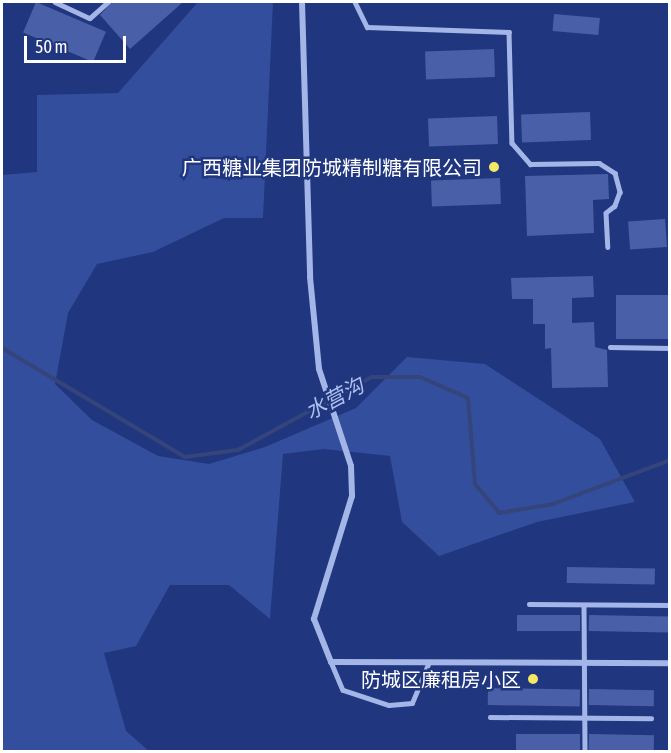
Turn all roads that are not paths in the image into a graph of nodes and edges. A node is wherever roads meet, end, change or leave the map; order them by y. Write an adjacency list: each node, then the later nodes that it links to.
1 (55, 2): 2 (lane)
2 (108, 2)
3 (302, 2): 11 (street)
4 (355, 2): 5 (lane)
5 (608, 247)
6 (610, 347): 7 (lane)
7 (669, 348)
8 (529, 604): 9 (lane)
9 (585, 605): 10 (lane); 13 (lane)
10 (669, 605)
11 (331, 662): 12 (street); 12 (lane)
12 (429, 662): 13 (street)
13 (585, 662): 14 (street); 16 (lane)
14 (669, 663)
15 (490, 717): 16 (lane)
16 (585, 718): 17 (lane); 18 (lane)
17 (651, 718)
18 (585, 752)

